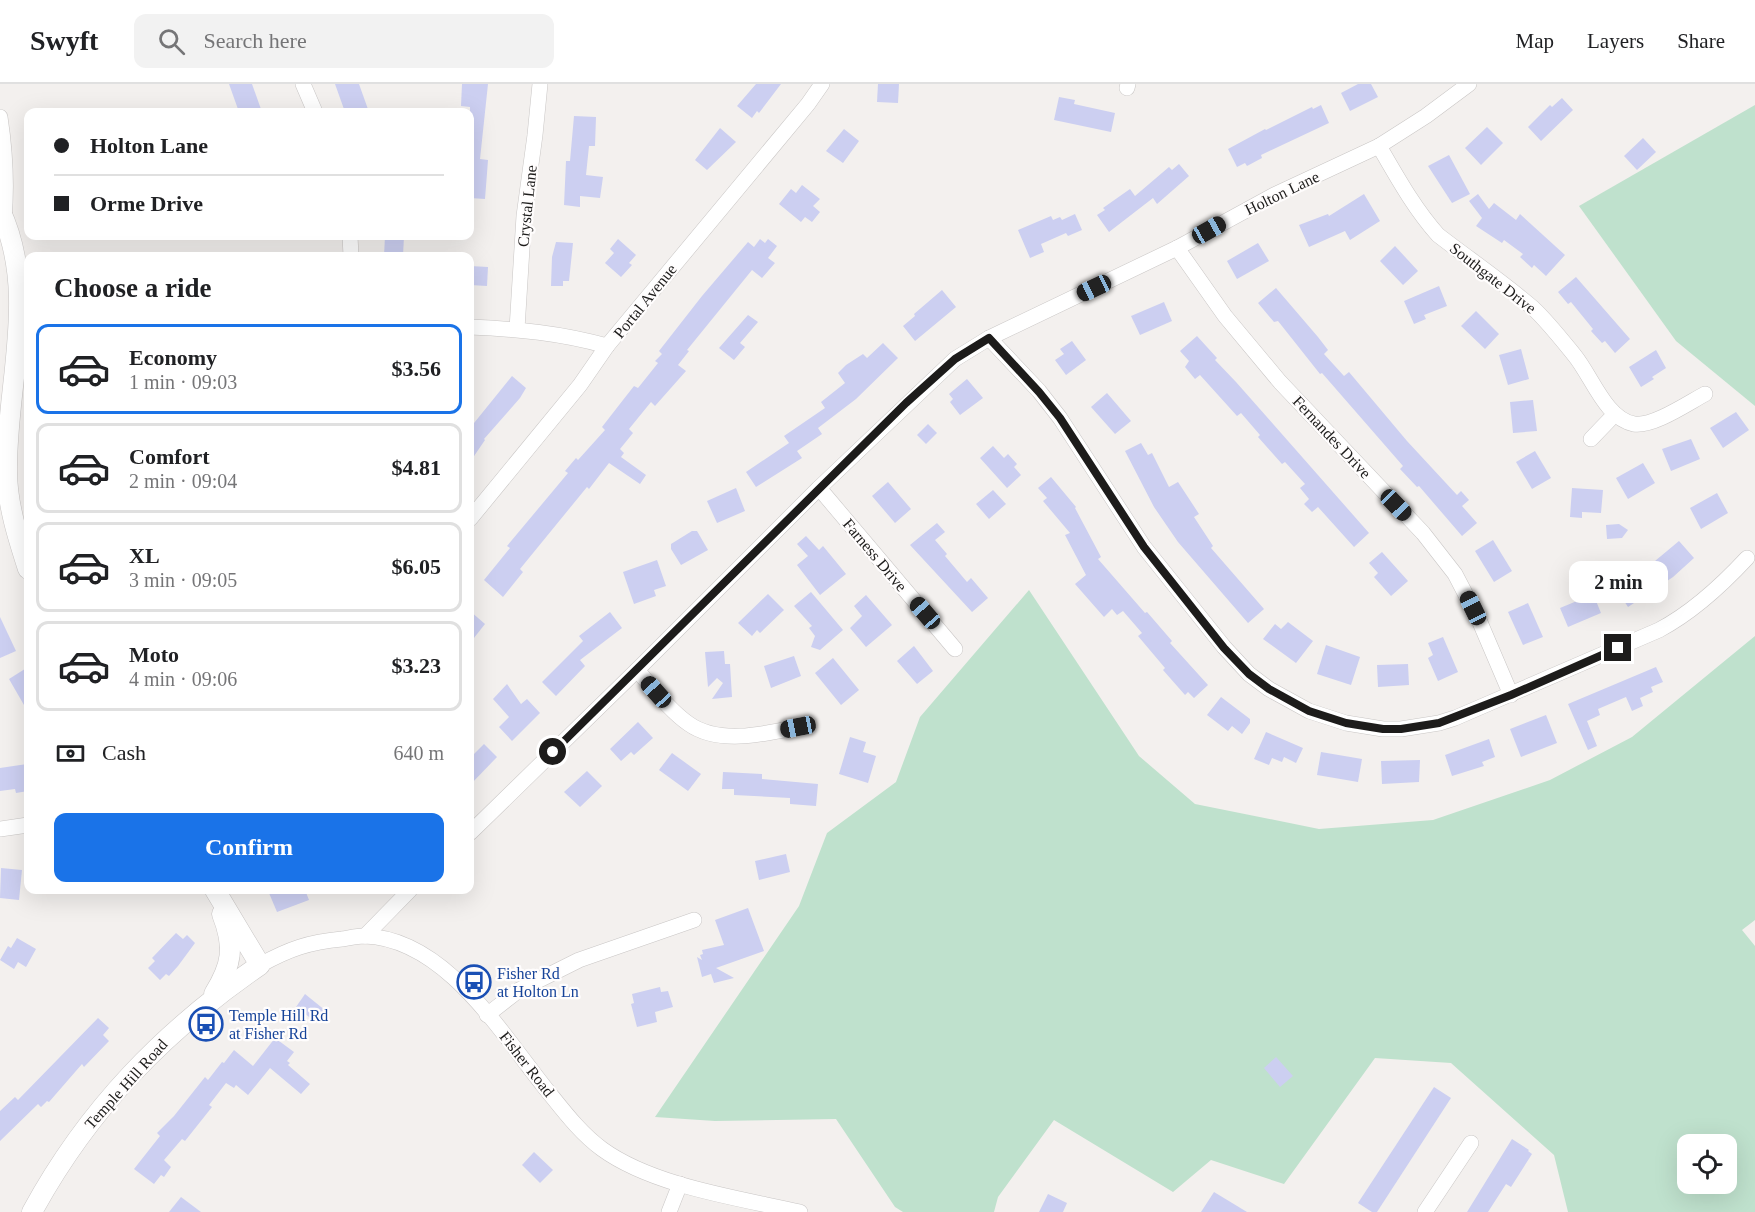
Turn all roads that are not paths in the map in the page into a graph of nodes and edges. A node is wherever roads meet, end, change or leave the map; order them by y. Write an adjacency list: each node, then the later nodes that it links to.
1 (303, 84): 5 (street)
2 (540, 84): 11 (street, Crystal Lane)
3 (822, 84): 13 (street, Portal Avenue)
4 (1469, 84): 7 (street, Holton Lane)
5 (313, 108)
6 (0, 117): 8 (street)
7 (1378, 146): 9 (street, Holton Lane); 15 (street, Southgate Drive)
8 (2, 214): 19 (main road)
9 (1177, 248): 12 (street, Holton Lane); 23 (street, Fernandes Drive)
10 (474, 327): 11 (street)
11 (517, 329): 13 (street)
12 (989, 338): 17 (street, Holton Lane); 23 (street)
13 (607, 346): 18 (street, Portal Avenue)
14 (1705, 394): 15 (street)
15 (1615, 414): 16 (street)
16 (1591, 439)
17 (819, 488): 21 (street, Farness Drive); 22 (street, Holton Lane)
18 (474, 514)
19 (24, 555)
20 (1747, 558): 23 (street)
21 (955, 649)
22 (637, 670): 24 (street); 27 (street, Holton Lane)
23 (1511, 695)
24 (798, 727)
25 (24, 826): 26 (street)
26 (0, 829)
27 (474, 829)
28 (215, 894): 34 (main road)
29 (216, 894): 33 (main road)
30 (406, 894): 32 (street)
31 (694, 920): 35 (street)
32 (365, 936): 33 (street, Fisher Road); 35 (street, Fisher Road)
33 (260, 964): 34 (main road, Temple Hill Road)
34 (208, 1003): 38 (main road, Temple Hill Road)
35 (487, 1015): 37 (street, Fisher Road)
36 (1471, 1143): 41 (street)
37 (681, 1184): 39 (street); 40 (street, Fisher Road)
38 (32, 1212)
39 (669, 1212)
40 (800, 1212)
41 (1425, 1212)

